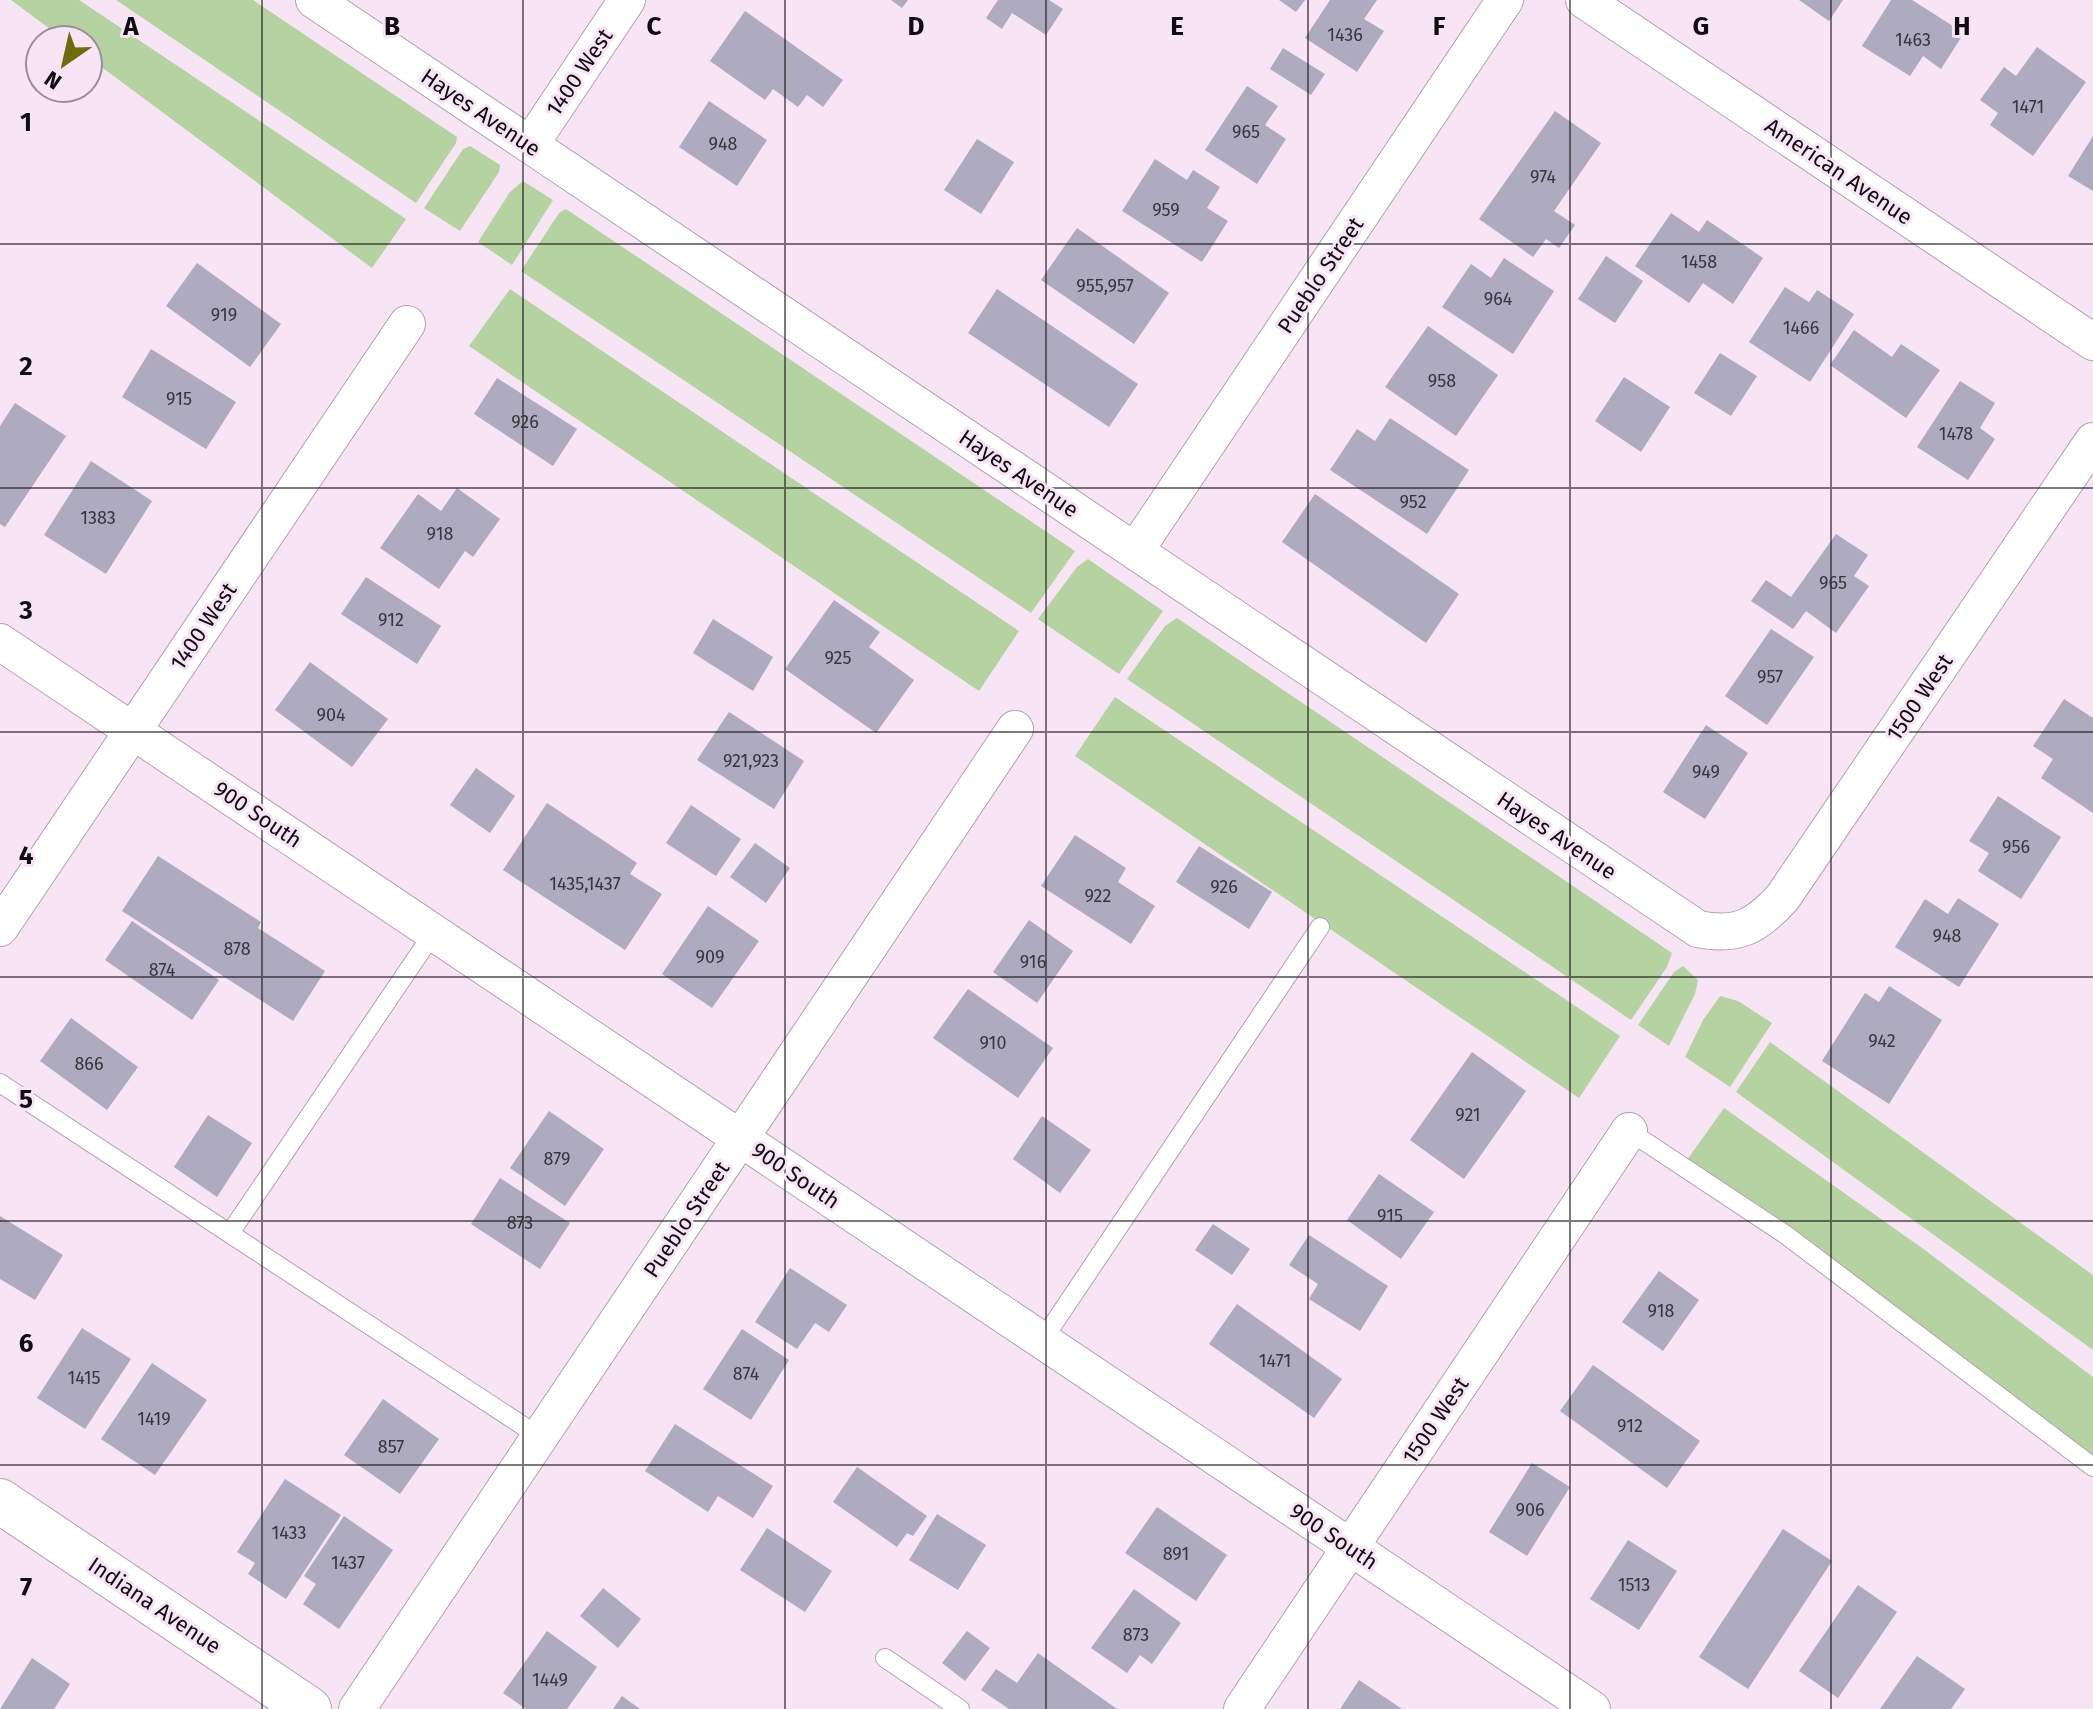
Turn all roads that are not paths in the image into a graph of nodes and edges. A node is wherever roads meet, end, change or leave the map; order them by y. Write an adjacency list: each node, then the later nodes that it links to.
1 (314, 0): 5 (street, Hayes Avenue)
2 (627, 0): 5 (street, 1400 West)
3 (1505, 0): 9 (street, Pueblo Street)
4 (1584, 0): 7 (street, American Avenue)
5 (530, 145): 9 (street, Hayes Avenue)
6 (407, 324): 12 (street, 1400 West)
7 (2093, 342)
8 (2093, 441): 16 (street, 1500 West)
9 (1135, 551): 16 (street, Hayes Avenue)
10 (0, 642): 12 (street, 900 South)
11 (1015, 729): 19 (street, Pueblo Street)
12 (133, 731): 14 (street, 1400 West); 15 (street, 900 South)
13 (1320, 927): 21 (lane)
14 (0, 928)
15 (434, 932): 19 (street, 900 South); 20 (lane)
16 (1729, 934)
17 (0, 1083): 20 (lane)
18 (1629, 1131): 23 (lane); 25 (street, 1500 West)
19 (740, 1138): 21 (street, 900 South); 22 (street, Pueblo Street)
20 (230, 1233): 22 (lane)
21 (1042, 1341): 25 (street, 900 South)
22 (540, 1437): 28 (street, Pueblo Street)
23 (2093, 1467)
24 (0, 1501): 27 (street, Indiana Avenue)
25 (1351, 1547): 30 (street, 1500 West); 31 (street, 900 South)
26 (885, 1658): 29 (lane)
27 (309, 1709)
28 (357, 1709)
29 (960, 1709)
30 (1242, 1709)
31 (1592, 1709)

